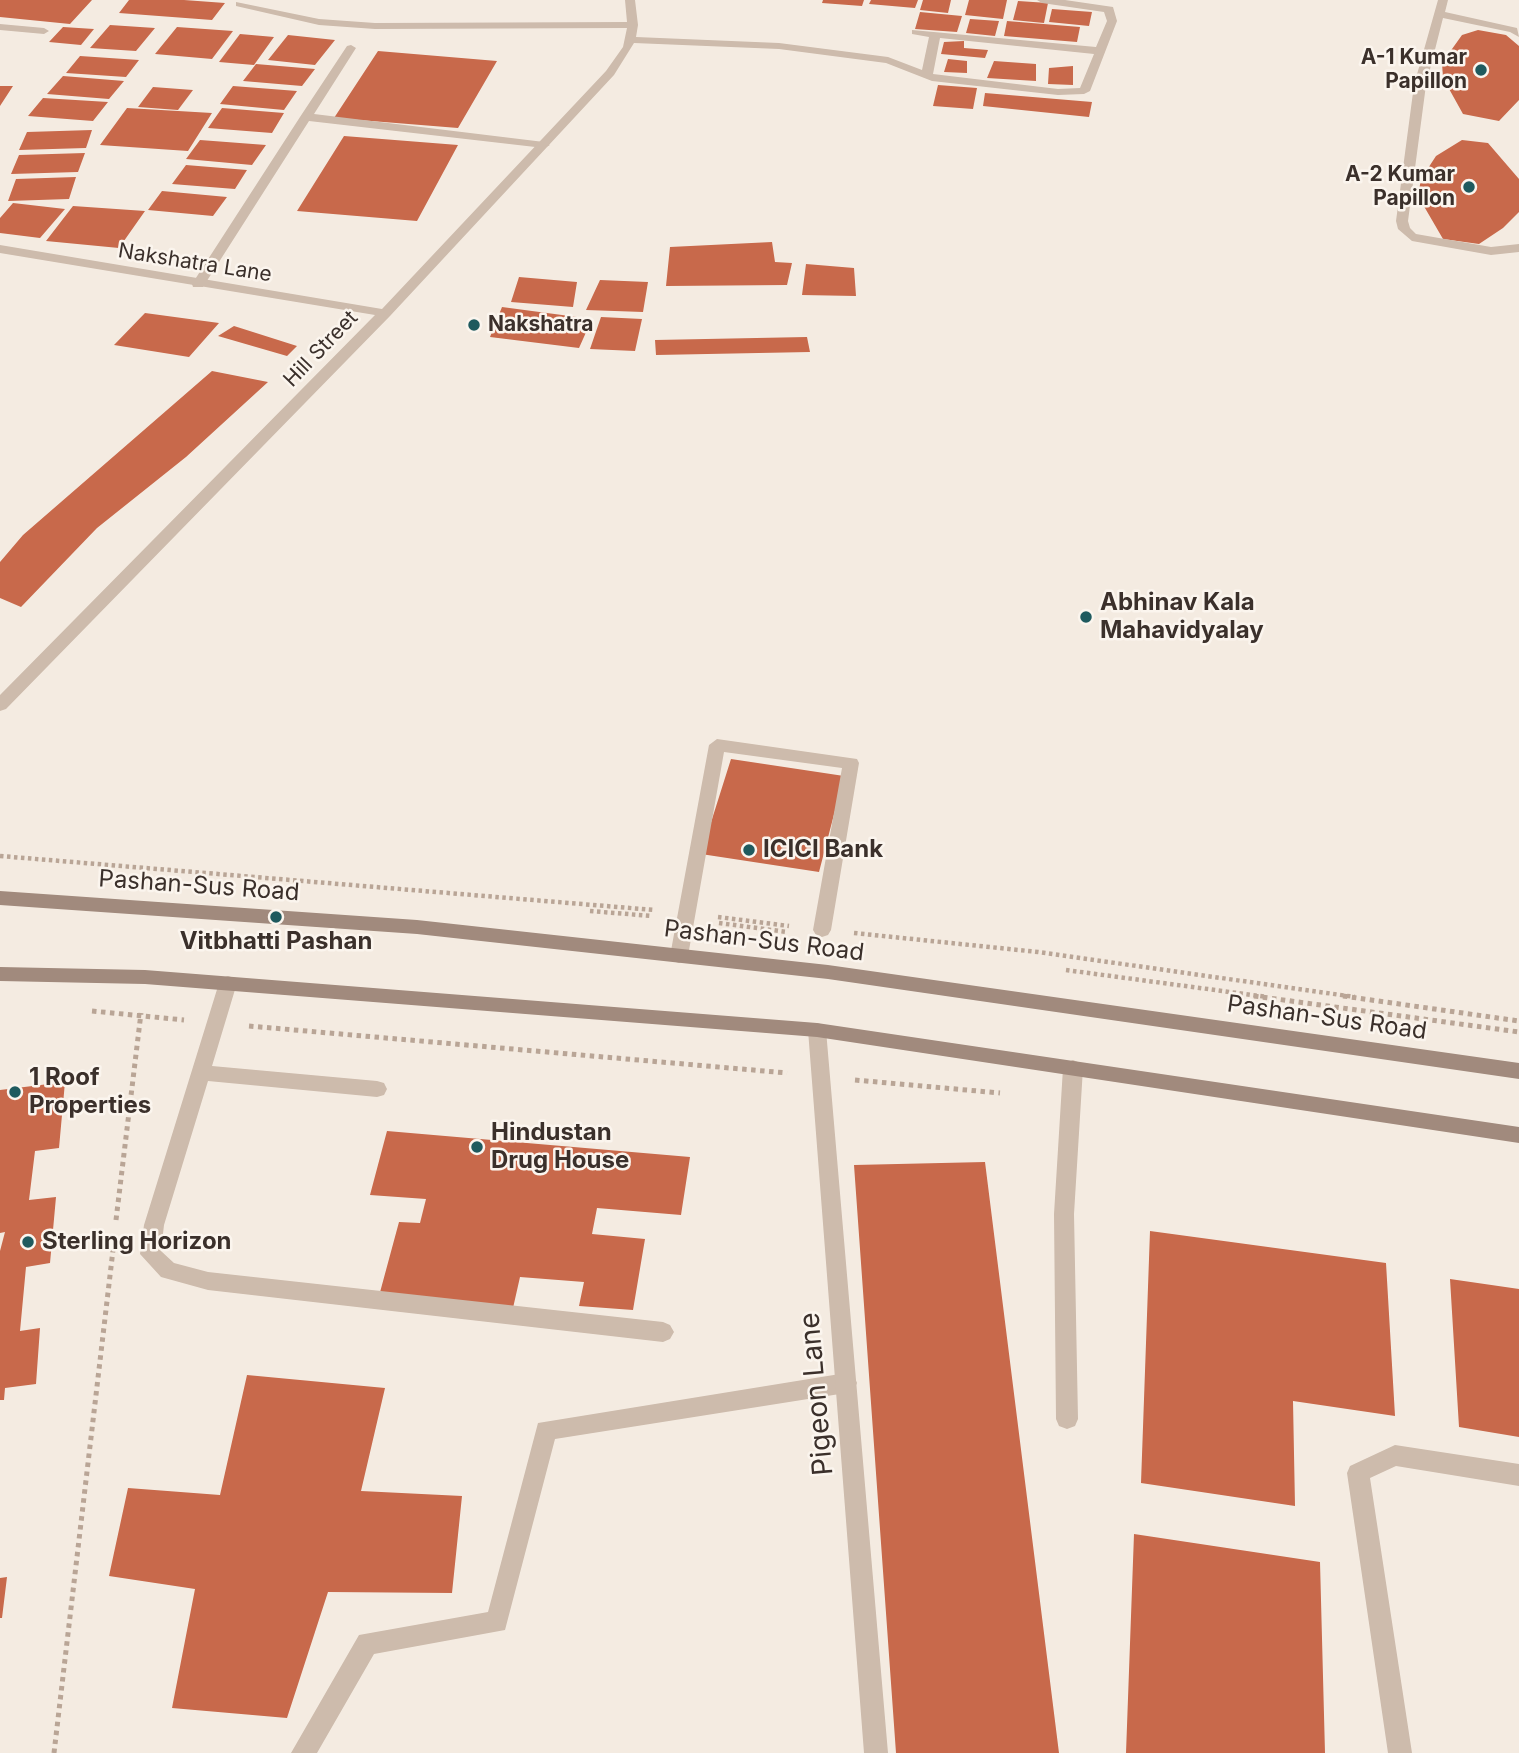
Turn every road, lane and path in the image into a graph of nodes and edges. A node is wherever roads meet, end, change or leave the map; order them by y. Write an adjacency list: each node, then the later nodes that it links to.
1 (630, 0): 6 (street, Hill Street)
2 (1042, 0): 14 (street)
3 (1443, 0): 5 (street)
4 (240, 4): 6 (street)
5 (1438, 14): 11 (street); 18 (street)
6 (633, 25): 12 (street, Hill Street)
7 (0, 27): 8 (street)
8 (44, 31)
9 (916, 32): 10 (street)
10 (935, 34): 14 (street); 15 (street)
11 (1519, 34)
12 (630, 40): 15 (street); 17 (street, Hill Street)
13 (351, 48): 16 (street)
14 (1100, 51): 15 (street)
15 (926, 75)
16 (306, 117): 17 (street); 20 (street)
17 (544, 145): 21 (street, Hill Street)
18 (1519, 248)
19 (0, 249): 20 (street, Nakshatra Lane)
20 (198, 284): 21 (street, Nakshatra Lane)
21 (385, 313): 22 (street, Hill Street)
22 (0, 705)
23 (0, 856): 25 (path)
24 (0, 898): 28 (main road, Pashan-Sus Road)
25 (686, 916): 26 (path); 26 (street); 27 (path); 28 (street)
26 (822, 930): 35 (path)
27 (795, 933)
28 (679, 956): 40 (main road, Pashan-Sus Road)
29 (1055, 969): 38 (path)
30 (0, 974): 31 (main road)
31 (145, 976): 32 (main road); 34 (path)
32 (228, 983): 36 (street); 37 (main road)
33 (88, 1011): 34 (path)
34 (140, 1015): 36 (path); 46 (path)
35 (1519, 1021)
36 (218, 1023): 41 (street); 42 (path)
37 (817, 1030): 39 (main road); 42 (street, Pigeon Lane)
38 (1519, 1032)
39 (1073, 1068): 45 (main road); 50 (street)
40 (1519, 1071)
41 (201, 1073): 43 (street); 48 (street)
42 (821, 1076): 44 (path); 49 (street, Pigeon Lane)
43 (377, 1089)
44 (1006, 1093)
45 (1519, 1135)
46 (115, 1234)
47 (113, 1247): 52 (path)
48 (663, 1332)
49 (846, 1383): 53 (street); 54 (street, Pigeon Lane)
50 (1067, 1419)
51 (1519, 1475): 55 (street)
52 (54, 1753)
53 (303, 1753)
54 (876, 1753)
55 (1400, 1753)

